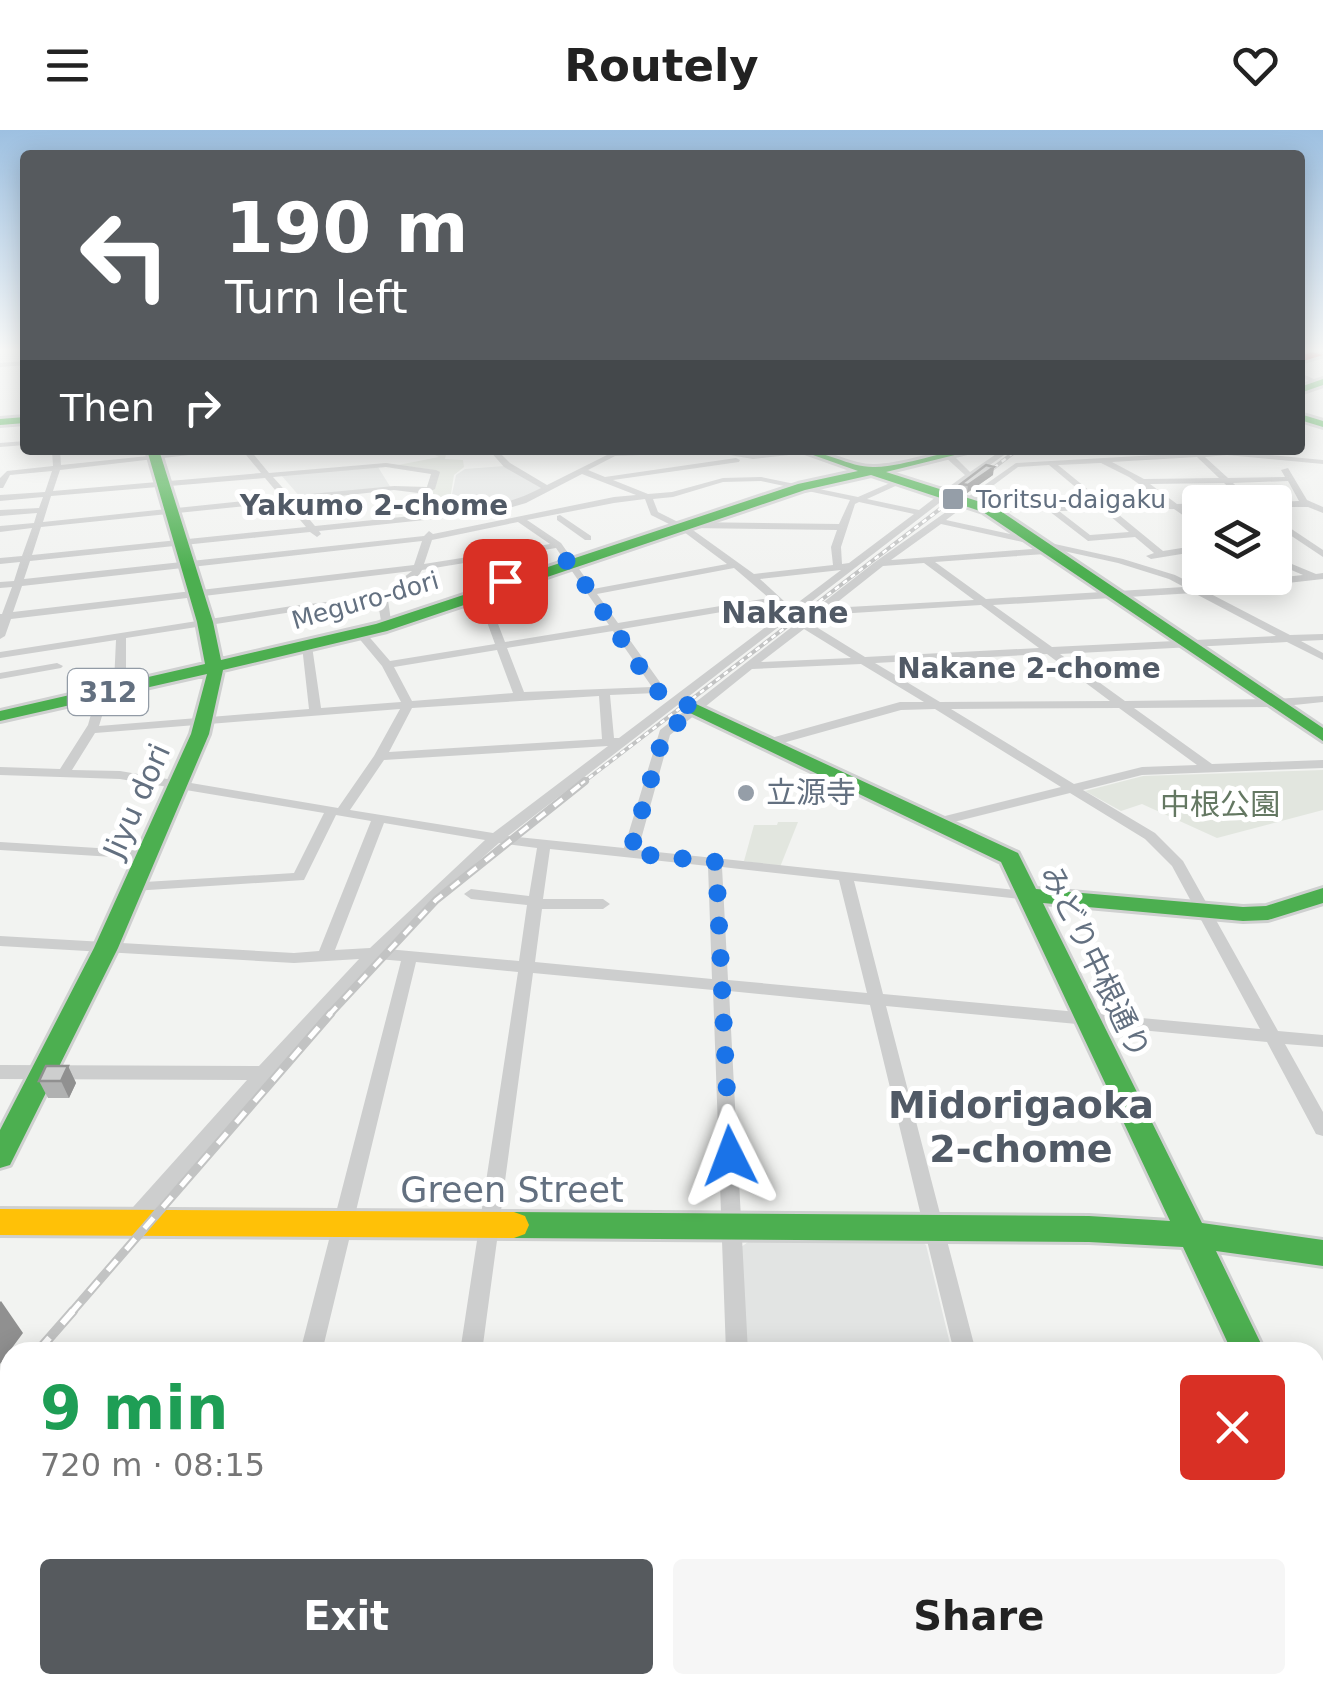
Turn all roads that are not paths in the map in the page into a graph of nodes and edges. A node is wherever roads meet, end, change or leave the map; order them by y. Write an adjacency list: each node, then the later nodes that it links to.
1 (17, 428): 2 (street)
2 (0, 446)
3 (56, 455): 26 (street)
4 (147, 455): 26 (street)
5 (154, 455): 39 (main road, Jiyu dori)
6 (209, 455): 32 (street)
7 (251, 455): 30 (street)
8 (261, 455): 30 (street)
9 (375, 455): 25 (street)
10 (498, 455): 44 (street)
11 (602, 455): 28 (street)
12 (752, 455): 33 (street); 34 (street)
13 (820, 455): 27 (main road)
14 (932, 455): 27 (main road, Meguro-dori / 312)
15 (954, 455): 31 (street)
16 (1000, 455): 31 (street)
17 (1096, 455): 22 (street)
18 (1154, 455): 22 (street)
19 (1199, 455): 37 (street)
20 (1277, 455): 35 (street)
21 (1282, 455): 24 (street)
22 (1100, 459): 23 (street); 38 (street)
23 (1050, 462): 56 (street); 61 (street)
24 (1323, 462)
25 (381, 466): 30 (street); 43 (street); 45 (street)
26 (57, 468): 29 (street); 46 (street)
27 (864, 469): 36 (main road); 42 (main road, Meguro-dori / 312)
28 (580, 470): 33 (street); 44 (street)
29 (3, 473): 41 (street)
30 (272, 474): 32 (street); 49 (street)
31 (970, 476): 61 (street)
32 (218, 479): 39 (street); 53 (street)
33 (606, 479): 48 (street)
34 (761, 479): 42 (street); 48 (street)
35 (1290, 479): 37 (street); 52 (street)
36 (899, 480): 50 (street); 61 (main road)
37 (1229, 480): 38 (street); 40 (street)
38 (1141, 482): 54 (street)
39 (164, 484): 46 (street); 62 (main road, Jiyu dori)
40 (1234, 485)
41 (0, 486)
42 (793, 487): 48 (street); 50 (street); 69 (main road, Meguro-dori / 312)
43 (394, 488): 45 (street); 49 (street)
44 (546, 488): 58 (street)
45 (422, 491): 65 (street)
46 (47, 496): 47 (street); 60 (street)
47 (0, 498)
48 (649, 498): 66 (street); 67 (street); 69 (street)
49 (293, 499): 53 (street); 70 (street)
50 (854, 501): 61 (street); 71 (street)
51 (1292, 504): 52 (street)
52 (1306, 504): 57 (street)
53 (223, 506): 62 (street); 75 (street)
54 (1174, 506): 55 (street); 56 (street); 63 (street)
55 (1182, 506)
56 (1100, 507): 59 (street); 74 (street)
57 (1323, 507)
58 (502, 508): 65 (street); 67 (street)
59 (1050, 508): 61 (street); 74 (street)
60 (43, 510): 64 (street); 68 (street)
61 (942, 511): 78 (main road); 78 (street); 89 (street); 90 (street)
62 (172, 512): 68 (street); 83 (main road, Jiyu dori)
63 (1182, 512)
64 (0, 513)
65 (431, 518): 70 (street); 77 (street)
66 (560, 518): 67 (street); 76 (street)
67 (525, 522): 77 (street); 84 (street)
68 (37, 525): 72 (street); 86 (street)
69 (682, 525): 71 (street); 84 (main road, Meguro-dori / 312); 91 (street)
70 (316, 527): 75 (street); 79 (street)
71 (844, 527): 92 (street)
72 (0, 529)
73 (1292, 533): 82 (street)
74 (1135, 534): 81 (street)
75 (220, 538): 83 (street)
76 (588, 538)
77 (427, 540): 79 (street); 83 (street); 93 (street)
78 (1035, 541): 85 (street); 87 (street); 98 (street); 105 (main road)
79 (334, 548): 83 (street)
80 (1182, 551): 81 (street)
81 (1161, 554): 85 (street)
82 (1323, 554)
83 (185, 558): 86 (street); 100 (street); 104 (main road, Jiyu dori)
84 (567, 558): 93 (street); 103 (street); 107 (main road, Meguro-dori / 312); 110 (main road, Meguro-dori / 312)
85 (1132, 558): 95 (street)
86 (26, 559): 88 (street); 100 (street)
87 (926, 560): 89 (street); 109 (street)
88 (0, 562)
89 (880, 564): 90 (street); 113 (street)
90 (856, 565): 92 (street); 111 (street)
91 (736, 566): 96 (street); 103 (street)
92 (838, 566): 96 (street)
93 (420, 567): 104 (street); 110 (street)
94 (1292, 567): 97 (street)
95 (1182, 573)
96 (752, 577): 108 (street)
97 (1321, 578): 99 (street)
98 (1182, 580)
99 (1292, 581)
100 (18, 585): 101 (street); 112 (street)
101 (0, 587)
102 (1182, 590): 105 (street)
103 (590, 592): 115 (street)
104 (196, 594): 112 (street); 114 (main road, Jiyu dori)
105 (1114, 594): 109 (street); 121 (main road)
106 (1219, 595): 120 (street)
107 (478, 596): 116 (main road, Meguro-dori / 312); 123 (street)
108 (777, 600): 111 (street); 115 (street)
109 (982, 602): 113 (street); 125 (street)
110 (384, 610): 114 (street); 129 (main road, Meguro-dori / 312)
111 (793, 614): 113 (street); 140 (street)
112 (3, 616): 117 (street)
113 (812, 618): 128 (street); 132 (street)
114 (205, 622): 118 (street); 129 (main road, Jiyu dori)
115 (613, 627): 123 (street); 135 (street)
116 (360, 634): 122 (main road, Meguro-dori / 312); 130 (street)
117 (0, 636)
118 (121, 636): 126 (street); 134 (street)
119 (1323, 637): 120 (street)
120 (1299, 639): 121 (street); 124 (street); 127 (street)
121 (1188, 644): 125 (street); 139 (main road)
122 (308, 646): 129 (main road, Meguro-dori / 312); 145 (street)
123 (501, 646): 130 (street); 137 (street)
124 (1323, 647)
125 (1050, 652): 128 (street); 141 (street)
126 (0, 655)
127 (1323, 657)
128 (866, 661): 132 (street); 143 (street)
129 (215, 664): 134 (main road, Meguro-dori / 312); 146 (main road, Jiyu dori)
130 (387, 665): 142 (street)
131 (57, 666): 133 (street)
132 (750, 666): 140 (street)
133 (0, 676)
134 (112, 688): 144 (main road, Meguro-dori / 312); 147 (street)
135 (655, 690): 136 (street); 140 (street, みどり中根通り)
136 (604, 692): 137 (street); 149 (street)
137 (520, 696): 142 (street)
138 (1323, 699): 139 (street)
139 (1274, 703): 141 (street); 148 (main road)
140 (686, 704): 149 (street); 150 (main road, みどり中根通り); 164 (street)
141 (1121, 704): 143 (street); 153 (street)
142 (408, 705): 145 (street); 151 (street)
143 (939, 706): 150 (street); 157 (street)
144 (0, 713)
145 (316, 714): 146 (street)
146 (204, 721): 147 (street); 156 (main road, Jiyu dori)
147 (91, 730): 155 (street)
148 (1323, 736)
149 (615, 742): 151 (street); 161 (street)
150 (768, 742): 160 (main road, みどり中根通り)
151 (380, 756): 158 (street)
152 (1323, 764): 153 (street)
153 (1210, 770): 157 (street)
154 (0, 771): 155 (street)
155 (64, 772): 156 (street)
156 (178, 783): 158 (street); 165 (main road, Jiyu dori)
157 (1070, 788): 160 (street); 174 (street)
158 (337, 811): 159 (street); 168 (street)
159 (378, 820): 161 (street); 178 (street)
160 (938, 822): 170 (main road, みどり中根通り)
161 (496, 838): 162 (street); 177 (street)
162 (544, 844): 164 (street); 172 (street)
163 (0, 846): 165 (street)
164 (630, 853): 166 (street)
165 (146, 855): 168 (main road, Jiyu dori)
166 (716, 862): 167 (street); 181 (street)
167 (846, 878): 170 (street); 182 (street)
168 (133, 886): 176 (main road, Jiyu dori)
169 (471, 894): 172 (street)
170 (1029, 895): 174 (main road); 183 (main road, みどり中根通り)
171 (1323, 895): 174 (main road)
172 (534, 903): 173 (street); 180 (street)
173 (603, 904)
174 (1203, 911): 184 (street)
175 (0, 941): 176 (street)
176 (106, 948): 178 (street); 187 (main road, Jiyu dori)
177 (371, 952): 178 (street); 179 (street); 188 (street)
178 (325, 956)
179 (410, 956): 180 (street); 193 (street)
180 (526, 967): 181 (street); 194 (street)
181 (721, 985): 182 (street); 195 (street)
182 (876, 999): 183 (street); 196 (street)
183 (1089, 1019): 184 (street); 197 (main road, みどり中根通り)
184 (1272, 1036): 185 (street); 189 (street)
185 (1323, 1041)
186 (0, 1072): 187 (street)
187 (44, 1073): 188 (street); 190 (main road, Jiyu dori)
188 (266, 1073): 192 (street)
189 (1323, 1129)
190 (0, 1157)
191 (0, 1222): 192 (main road, Green Street)
192 (132, 1222): 193 (main road, Green Street)
193 (343, 1224): 194 (main road, Green Street); 199 (street)
194 (489, 1224): 195 (main road, Green Street); 200 (street)
195 (732, 1226): 196 (main road, Green Street); 201 (street)
196 (932, 1228): 197 (main road, Green Street); 202 (street)
197 (1192, 1236): 198 (main road, Green Street); 203 (main road, みどり中根通り)
198 (1323, 1253)
199 (314, 1342)
200 (472, 1342)
201 (737, 1342)
202 (963, 1342)
203 (1244, 1342)

